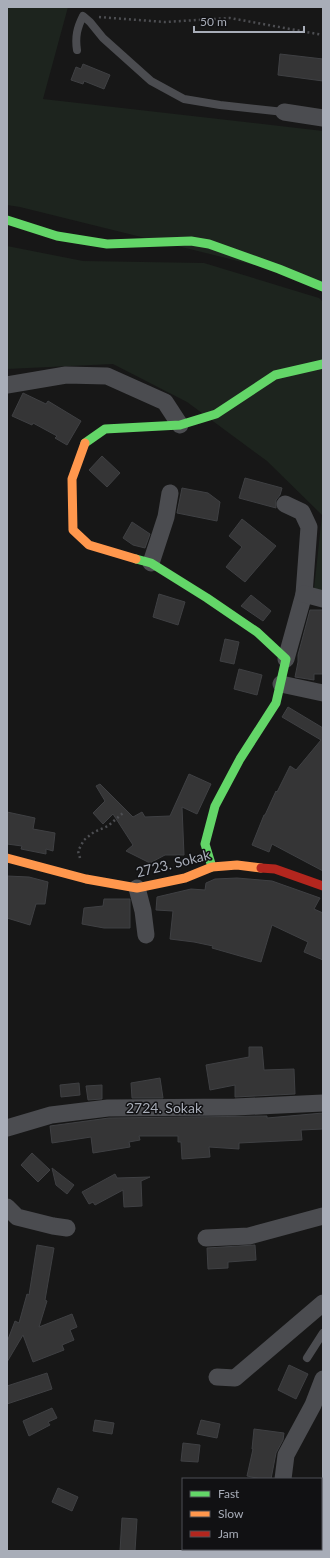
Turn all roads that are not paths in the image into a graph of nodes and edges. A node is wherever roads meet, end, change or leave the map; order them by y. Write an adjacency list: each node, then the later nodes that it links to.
1 (77, 50): 2 (lane)
2 (284, 112): 3 (street)
3 (323, 118)
4 (7, 220): 5 (street)
5 (323, 287)
6 (323, 364): 8 (street)
7 (7, 385): 8 (street)
8 (180, 425): 11 (street)
9 (170, 493): 11 (street)
10 (285, 504): 12 (street)
11 (151, 563): 14 (street)
12 (304, 594): 13 (street); 14 (street)
13 (323, 599)
14 (286, 659): 15 (street)
15 (280, 684): 16 (street); 18 (street)
16 (323, 692)
17 (7, 858): 20 (street, 2723. Sokak)
18 (212, 867): 19 (street, 2723. Sokak); 20 (street, 2723. Sokak)
19 (323, 886)
20 (137, 888): 21 (street)
21 (146, 935)
22 (323, 1103): 23 (street, 2724. Sokak)
23 (7, 1128)
24 (7, 1207): 26 (street)
25 (323, 1216): 27 (street)
26 (67, 1228)
27 (206, 1238)
28 (323, 1303): 31 (street)
29 (323, 1333): 30 (lane)
30 (307, 1358)
31 (217, 1376)
32 (323, 1379): 33 (street)
33 (283, 1478)

